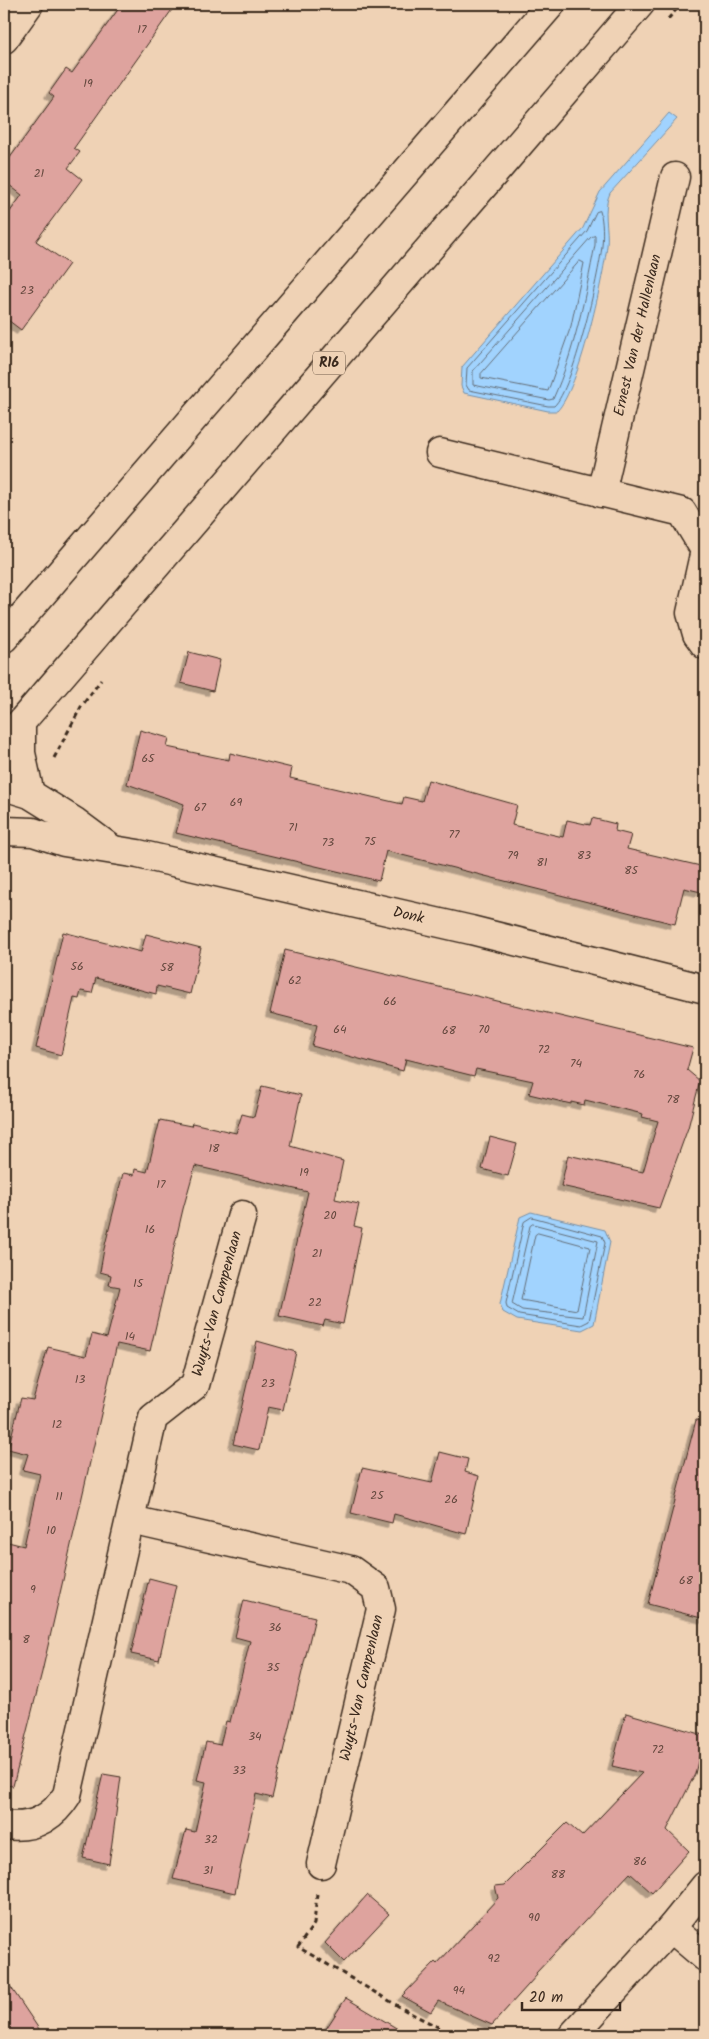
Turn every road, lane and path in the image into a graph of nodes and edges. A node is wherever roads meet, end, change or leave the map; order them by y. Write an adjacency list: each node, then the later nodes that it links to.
1 (29, 4): 4 (main road)
2 (551, 4): 9 (main road)
3 (640, 4): 11 (main road, R16)
4 (4, 39)
5 (675, 177): 7 (main road, Ernest Van der Hallenlaan)
6 (440, 453): 7 (main road)
7 (601, 492): 8 (main road)
8 (705, 550): 10 (main road)
9 (4, 638)
10 (705, 645)
11 (12, 733): 13 (main road)
12 (4, 786): 13 (main road, Donk)
13 (30, 794): 15 (main road, Donk)
14 (4, 831): 15 (main road, Donk)
15 (70, 832): 16 (main road, Donk)
16 (705, 989)
17 (242, 1215): 18 (main road, Wuyts-Van Campenlaan)
18 (131, 1520): 19 (main road, Wuyts-Van Campenlaan); 20 (main road, Wuyts-Van Campenlaan)
19 (4, 1825)
20 (321, 1864): 24 (path)
21 (705, 1886): 22 (main road)
22 (671, 1928): 23 (main road); 25 (main road)
23 (705, 1957)
24 (454, 2035)
25 (573, 2035)

